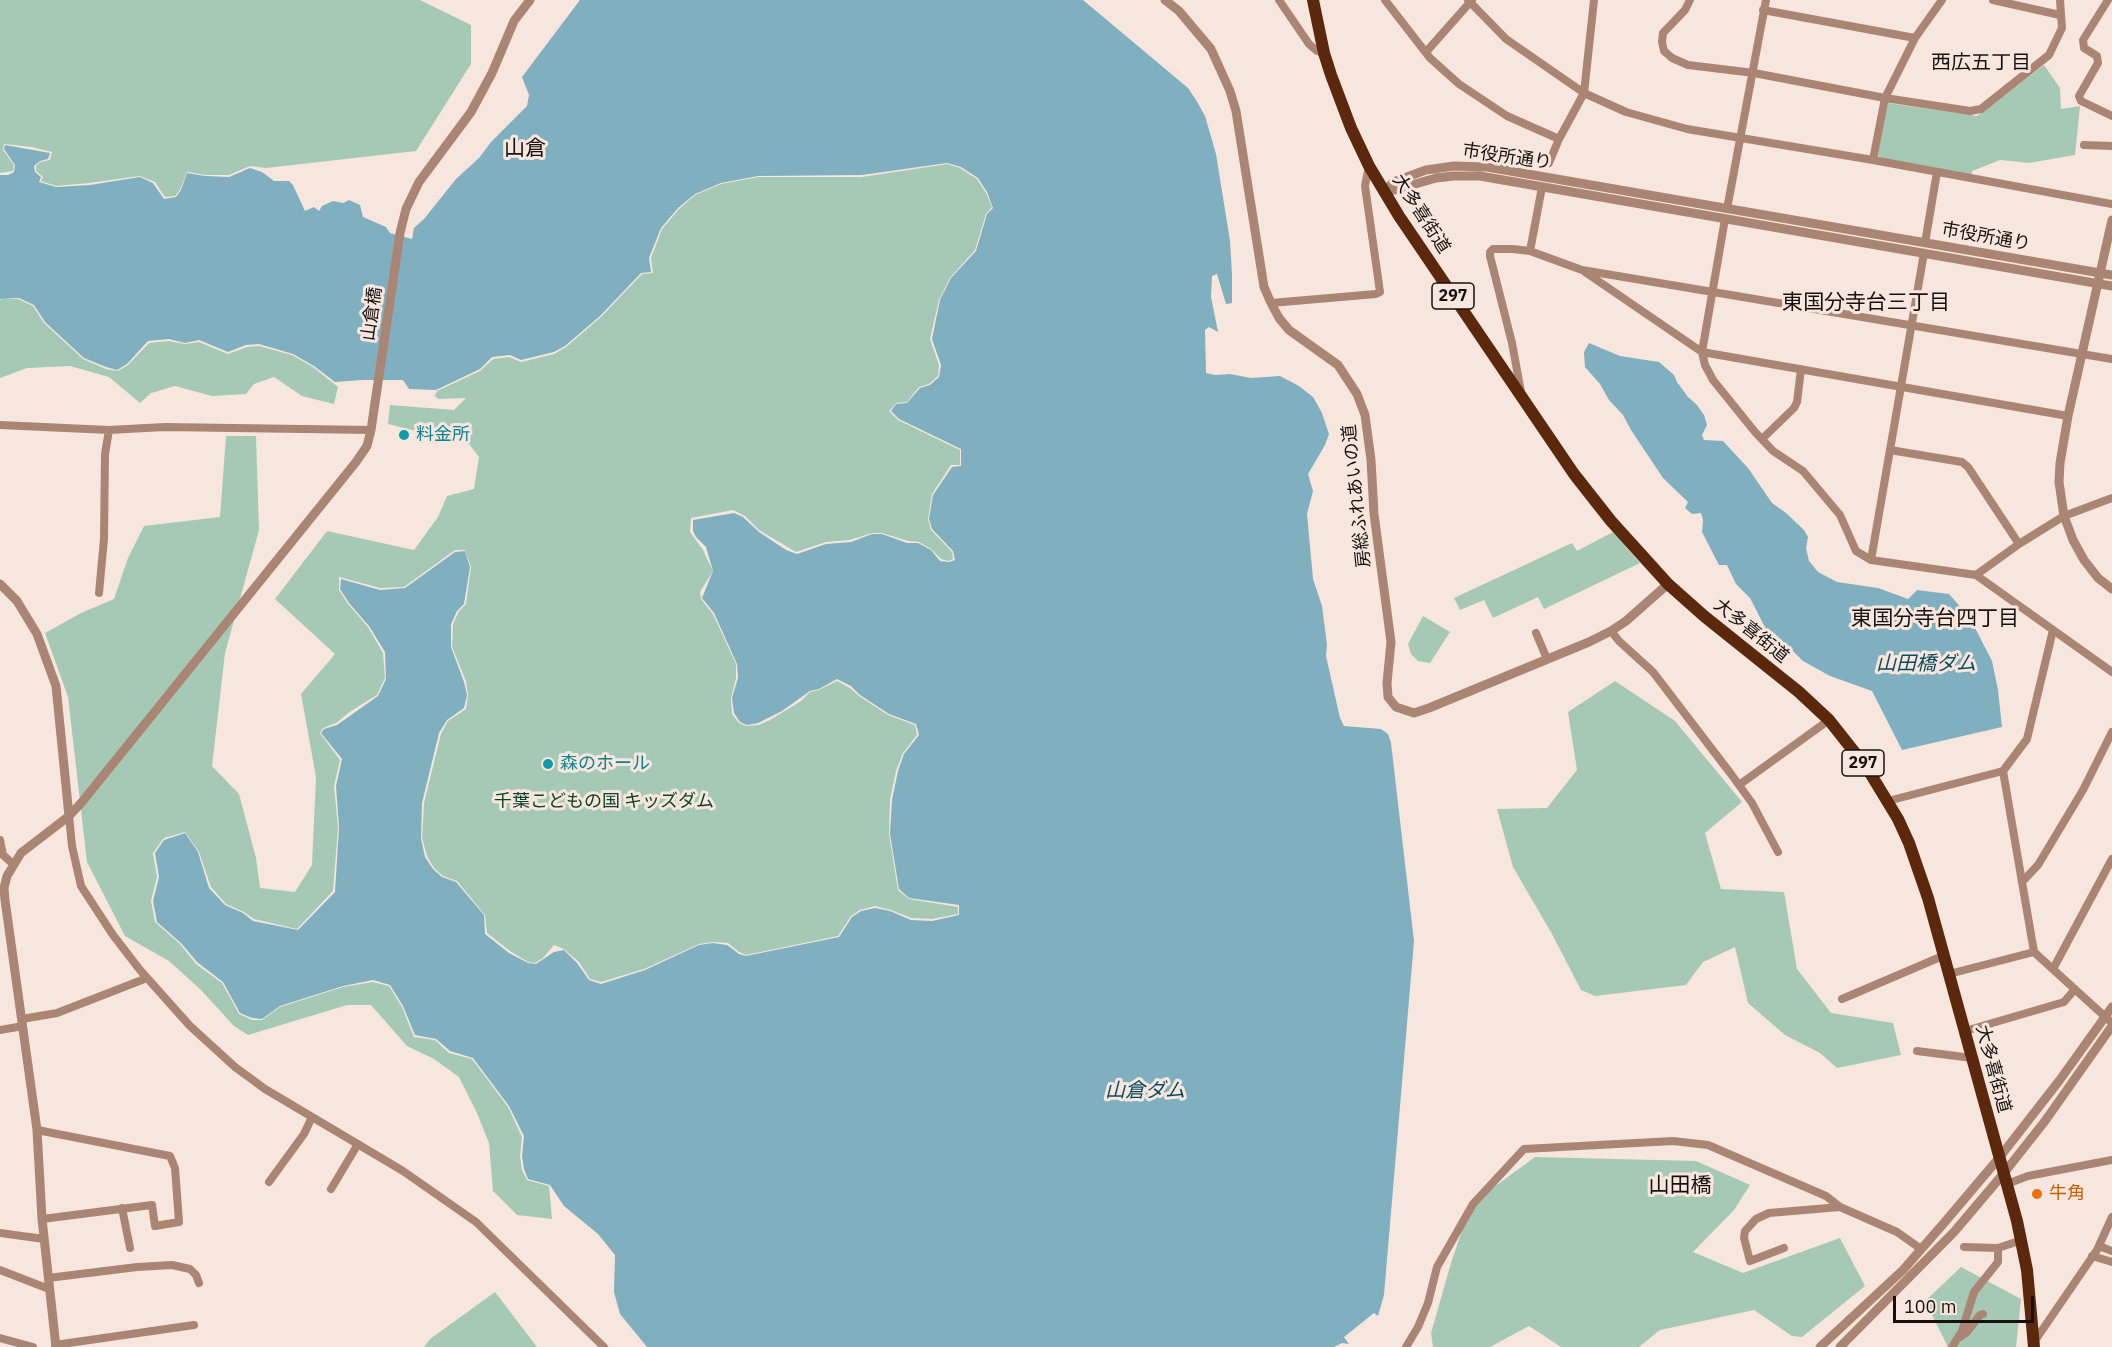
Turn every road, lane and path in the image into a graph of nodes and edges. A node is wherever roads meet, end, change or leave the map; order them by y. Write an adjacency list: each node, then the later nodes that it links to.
1 (530, 0): 57 (street, 山倉橋)
2 (1165, 0): 46 (street, 房総ふれあいの道)
3 (1279, 0): 19 (street)
4 (1313, 0): 19 (highway, 大多喜街道 / 297)
5 (1385, 0): 18 (street)
6 (1594, 0): 21 (street)
7 (1690, 0): 20 (street)
8 (1766, 0): 15 (street)
9 (1942, 0): 17 (street)
10 (1992, 0): 14 (street)
11 (2060, 0): 16 (street)
12 (2110, 0): 23 (street)
13 (1470, 1): 18 (street); 21 (street)
14 (2002, 1): 16 (street)
15 (1763, 10): 17 (street); 20 (street)
16 (2060, 15): 22 (street)
17 (1915, 38): 22 (street)
18 (1426, 52): 24 (street)
19 (1324, 53): 30 (highway, 大多喜街道 / 297)
20 (1754, 73): 22 (street); 25 (street)
21 (1584, 93): 24 (street); 25 (street)
22 (1885, 98): 28 (street)
23 (2112, 116)
24 (1559, 139): 29 (street)
25 (1742, 139): 28 (street); 35 (street)
26 (2084, 145): 27 (street)
27 (2112, 146)
28 (1873, 160): 31 (street)
29 (1549, 163)
30 (1369, 166): 33 (highway, 大多喜街道 / 297); 46 (street)
31 (1937, 172): 34 (street); 37 (street)
32 (1542, 187): 33 (street, 市役所通り); 35 (street, 市役所通り); 38 (street)
33 (1384, 193): 35 (street, 市役所通り); 53 (highway, 大多喜街道 / 297)
34 (2112, 204)
35 (1726, 214): 37 (street, 市役所通り); 39 (street, 市役所通り); 45 (street)
36 (2112, 220): 41 (street)
37 (1925, 243): 41 (street, 市役所通り)
38 (1530, 251): 40 (street); 53 (street)
39 (1924, 254): 43 (street, 市役所通り); 47 (street)
40 (1582, 270): 45 (street); 48 (street)
41 (2099, 273): 42 (street, 市役所通り); 43 (street)
42 (2112, 275)
43 (2097, 284): 44 (street, 市役所通り); 49 (street)
44 (2112, 286)
45 (1713, 292): 47 (street); 48 (street)
46 (1271, 303): 72 (street, 房総ふれあいの道)
47 (1911, 325): 49 (street); 52 (street)
48 (1702, 352): 51 (street); 58 (street)
49 (2082, 354): 50 (street); 54 (street)
50 (2112, 359)
51 (1801, 369): 52 (street); 58 (street)
52 (1900, 387): 54 (street); 59 (street)
53 (1523, 399): 65 (highway, 大多喜街道 / 297)
54 (2068, 416): 61 (street)
55 (0, 425): 56 (street)
56 (109, 430): 57 (street); 68 (street)
57 (371, 430): 79 (street, 山倉橋)
58 (1762, 439): 63 (street)
59 (1890, 450): 62 (street); 63 (street)
60 (2112, 498): 61 (street)
61 (2064, 516): 62 (street); 67 (street)
62 (2019, 544): 64 (street)
63 (1871, 560): 64 (street)
64 (1976, 575): 69 (street)
65 (1668, 584): 70 (street, 房総ふれあいの道); 74 (highway, 大多喜街道 / 297)
66 (1, 588): 79 (street)
67 (2112, 589)
68 (99, 592)
69 (2053, 630): 73 (street); 76 (street)
70 (1611, 631): 72 (street, 房総ふれあいの道); 77 (street)
71 (1536, 633): 72 (street)
72 (1547, 659)
73 (2112, 672)
74 (1829, 720): 77 (street); 78 (highway, 大多喜街道 / 297)
75 (2112, 732): 84 (street)
76 (2003, 771): 78 (street); 84 (street)
77 (1738, 785): 81 (street)
78 (1888, 801): 86 (highway, 大多喜街道 / 297)
79 (69, 816): 83 (street, 山倉橋); 89 (street)
80 (0, 840): 83 (street)
81 (1778, 852)
82 (2112, 859): 87 (street)
83 (13, 864): 93 (street)
84 (2022, 882): 85 (street)
85 (2034, 952): 87 (street); 88 (street)
86 (1945, 955): 88 (highway, 大多喜街道 / 297); 91 (street)
87 (2053, 969): 90 (street)
88 (1949, 974): 96 (highway, 大多喜街道 / 297)
89 (147, 978): 93 (street); 99 (street)
90 (2075, 990): 94 (street); 96 (street)
91 (1842, 999)
92 (2112, 1007): 94 (street)
93 (22, 1022): 95 (street); 100 (street)
94 (2110, 1022): 102 (street); 104 (street)
95 (0, 1030)
96 (1965, 1031): 98 (highway, 大多喜街道 / 297)
97 (1917, 1051): 98 (street)
98 (1972, 1058): 102 (highway, 大多喜街道 / 297)
99 (312, 1117): 101 (street); 105 (street)
100 (37, 1130): 108 (street); 110 (street)
101 (358, 1144): 106 (street); 133 (street)
102 (1999, 1158): 104 (highway, 大多喜街道 / 297); 119 (street)
103 (2112, 1160): 104 (street)
104 (2005, 1179): 113 (highway, 大多喜街道 / 297); 136 (street)
105 (269, 1182)
106 (331, 1189)
107 (1840, 1207): 117 (street); 119 (street); 134 (street)
108 (122, 1208): 110 (street); 116 (street)
109 (2112, 1217): 114 (street)
110 (42, 1219): 112 (street)
111 (0, 1233): 112 (street)
112 (44, 1239): 125 (street)
113 (2022, 1240): 118 (street); 130 (highway, 大多喜街道 / 297)
114 (2098, 1246): 120 (street); 121 (street)
115 (1964, 1247): 118 (street)
116 (130, 1248)
117 (1784, 1248)
118 (1998, 1248): 128 (street)
119 (1921, 1249): 135 (street)
120 (2112, 1251)
121 (2092, 1256): 122 (street); 130 (street)
122 (2112, 1262)
123 (0, 1270): 125 (street)
124 (199, 1283): 125 (street)
125 (49, 1284): 131 (street)
126 (1983, 1314): 128 (street)
127 (194, 1325): 131 (street)
128 (1958, 1337): 137 (street)
129 (0, 1338): 132 (street)
130 (2034, 1345)
131 (56, 1346)
132 (33, 1347)
133 (604, 1347)
134 (1406, 1347)
135 (1820, 1347)
136 (1840, 1347)
137 (1952, 1347)

